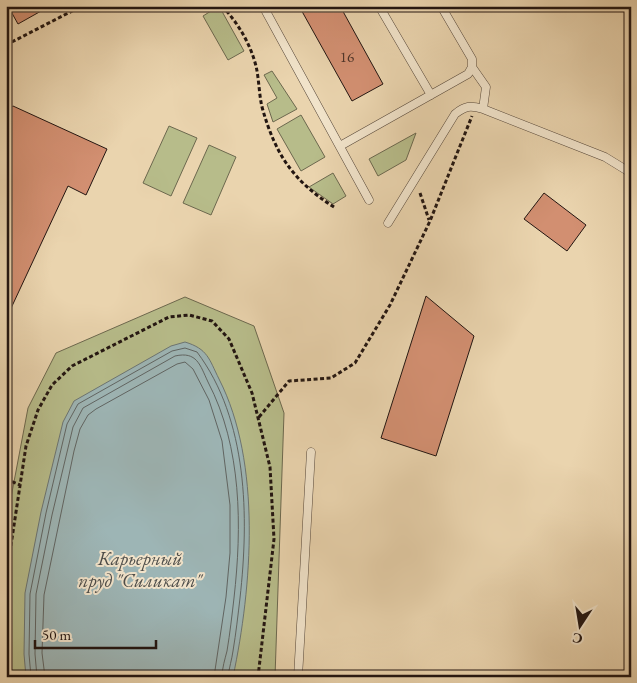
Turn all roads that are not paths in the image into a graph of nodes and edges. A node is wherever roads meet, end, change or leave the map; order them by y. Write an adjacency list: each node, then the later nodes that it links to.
1 (263, 6): 7 (lane)
2 (379, 6): 5 (lane)
3 (441, 6): 4 (lane)
4 (472, 67): 5 (lane); 6 (lane)
5 (431, 95): 7 (lane)
6 (479, 108): 8 (lane); 10 (lane)
7 (340, 146): 9 (lane)
8 (631, 173)
9 (369, 200)
10 (388, 223)
11 (311, 452): 12 (lane)
12 (298, 677)

